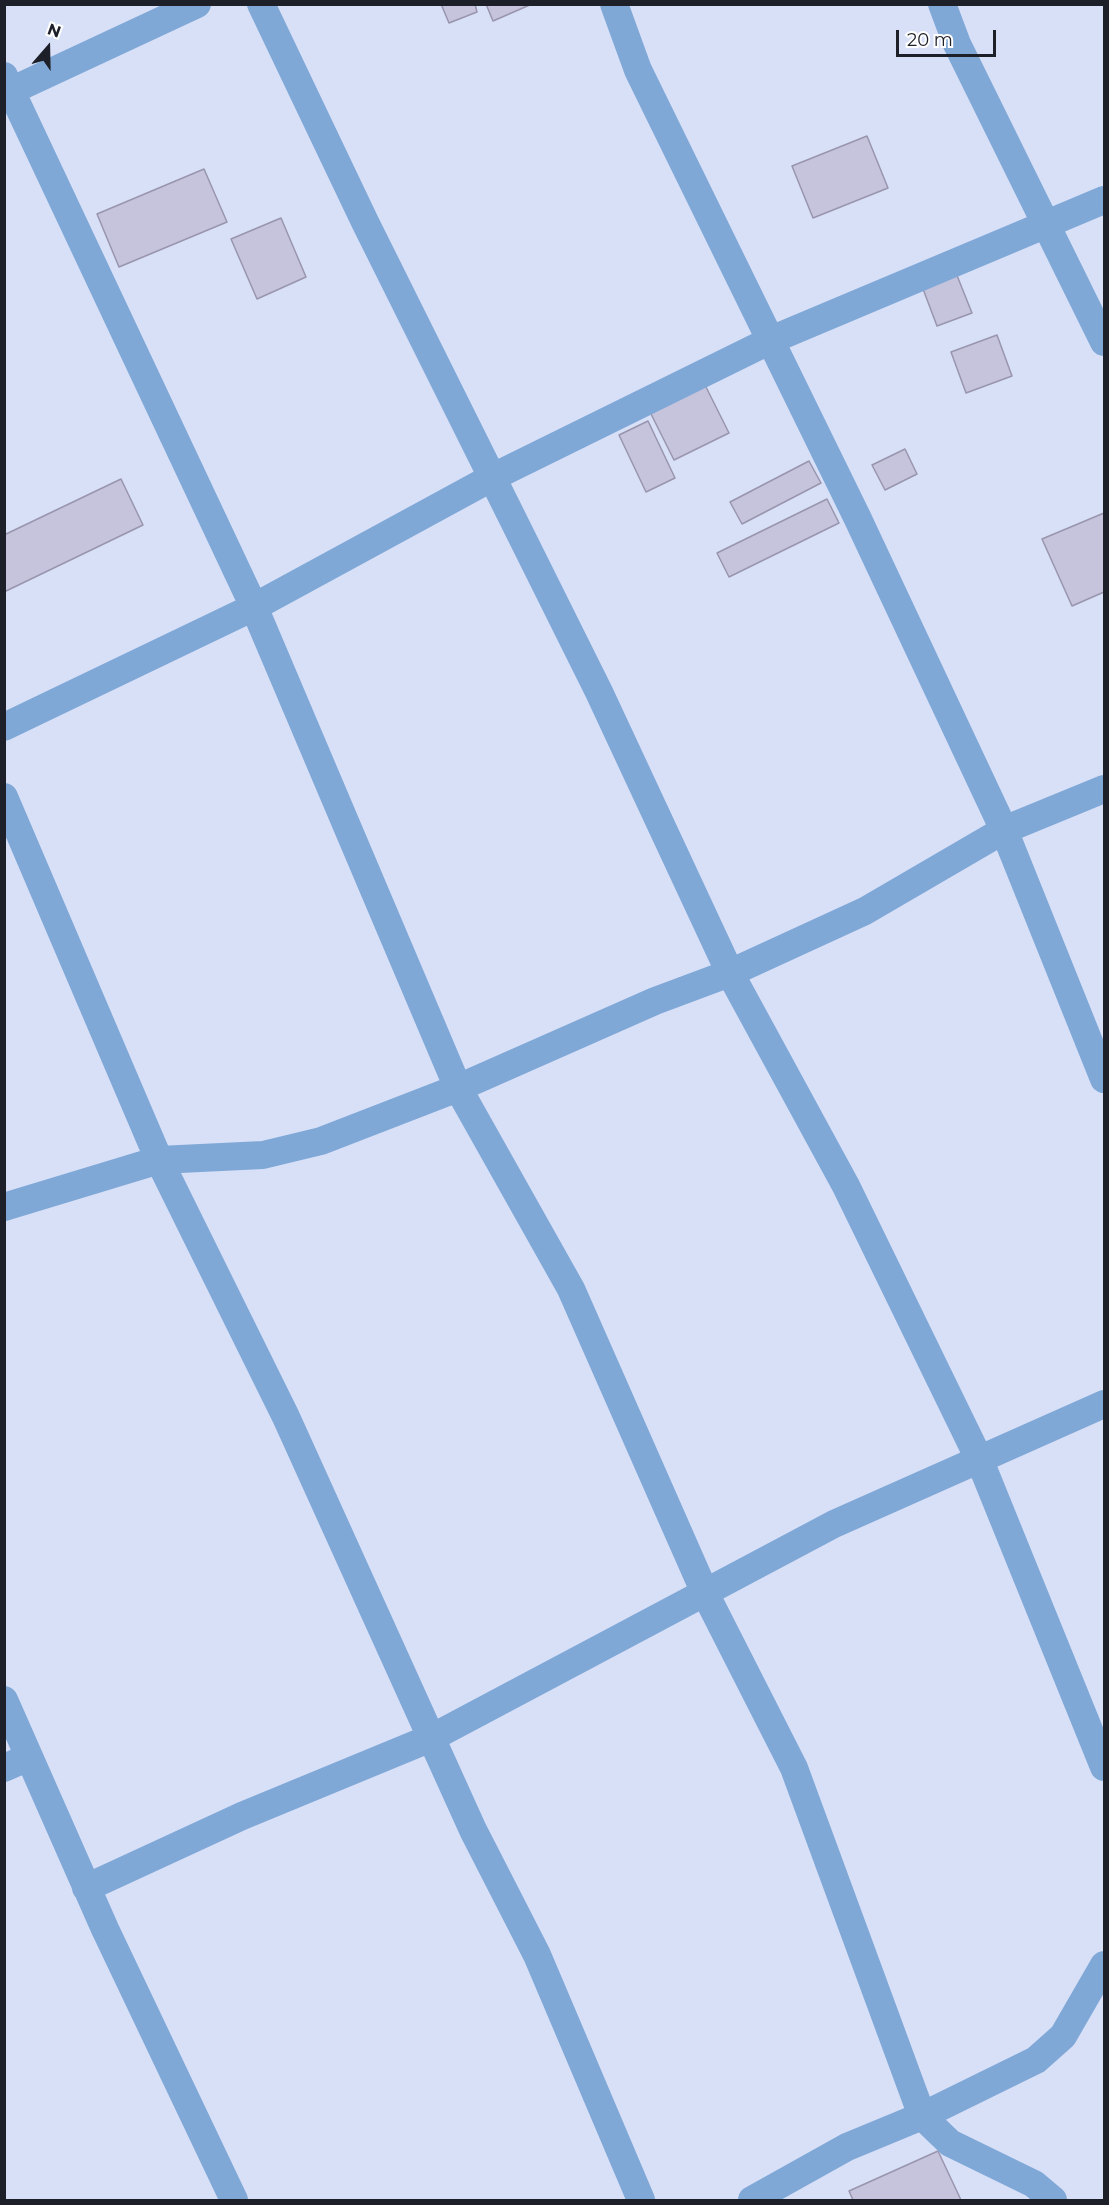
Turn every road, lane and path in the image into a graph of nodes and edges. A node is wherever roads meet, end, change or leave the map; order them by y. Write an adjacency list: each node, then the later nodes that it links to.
1 (197, 4): 5 (street)
2 (261, 4): 10 (street)
3 (614, 4): 8 (street)
4 (942, 4): 7 (street)
5 (7, 87): 11 (street)
6 (1104, 200): 7 (street)
7 (1049, 226): 8 (street); 9 (street)
8 (771, 340): 10 (street); 15 (street)
9 (1104, 342)
10 (493, 477): 11 (street); 16 (street)
11 (254, 607): 12 (street); 18 (street)
12 (4, 728)
13 (1104, 789): 15 (street)
14 (4, 797): 19 (street)
15 (1004, 830): 16 (street); 17 (street)
16 (730, 973): 18 (street); 22 (street)
17 (1104, 1079)
18 (458, 1088): 19 (street); 23 (street)
19 (159, 1160): 20 (street); 25 (street)
20 (4, 1207)
21 (1104, 1404): 22 (street)
22 (980, 1461): 23 (street); 27 (street)
23 (705, 1593): 25 (street); 30 (street)
24 (4, 1700): 26 (street)
25 (431, 1738): 28 (street); 32 (street)
26 (17, 1762): 28 (street)
27 (1104, 1767)
28 (86, 1888): 31 (street)
29 (1104, 1965): 30 (street)
30 (922, 2115): 33 (street); 34 (street)
31 (234, 2200)
32 (641, 2200)
33 (752, 2200)
34 (1053, 2200)

